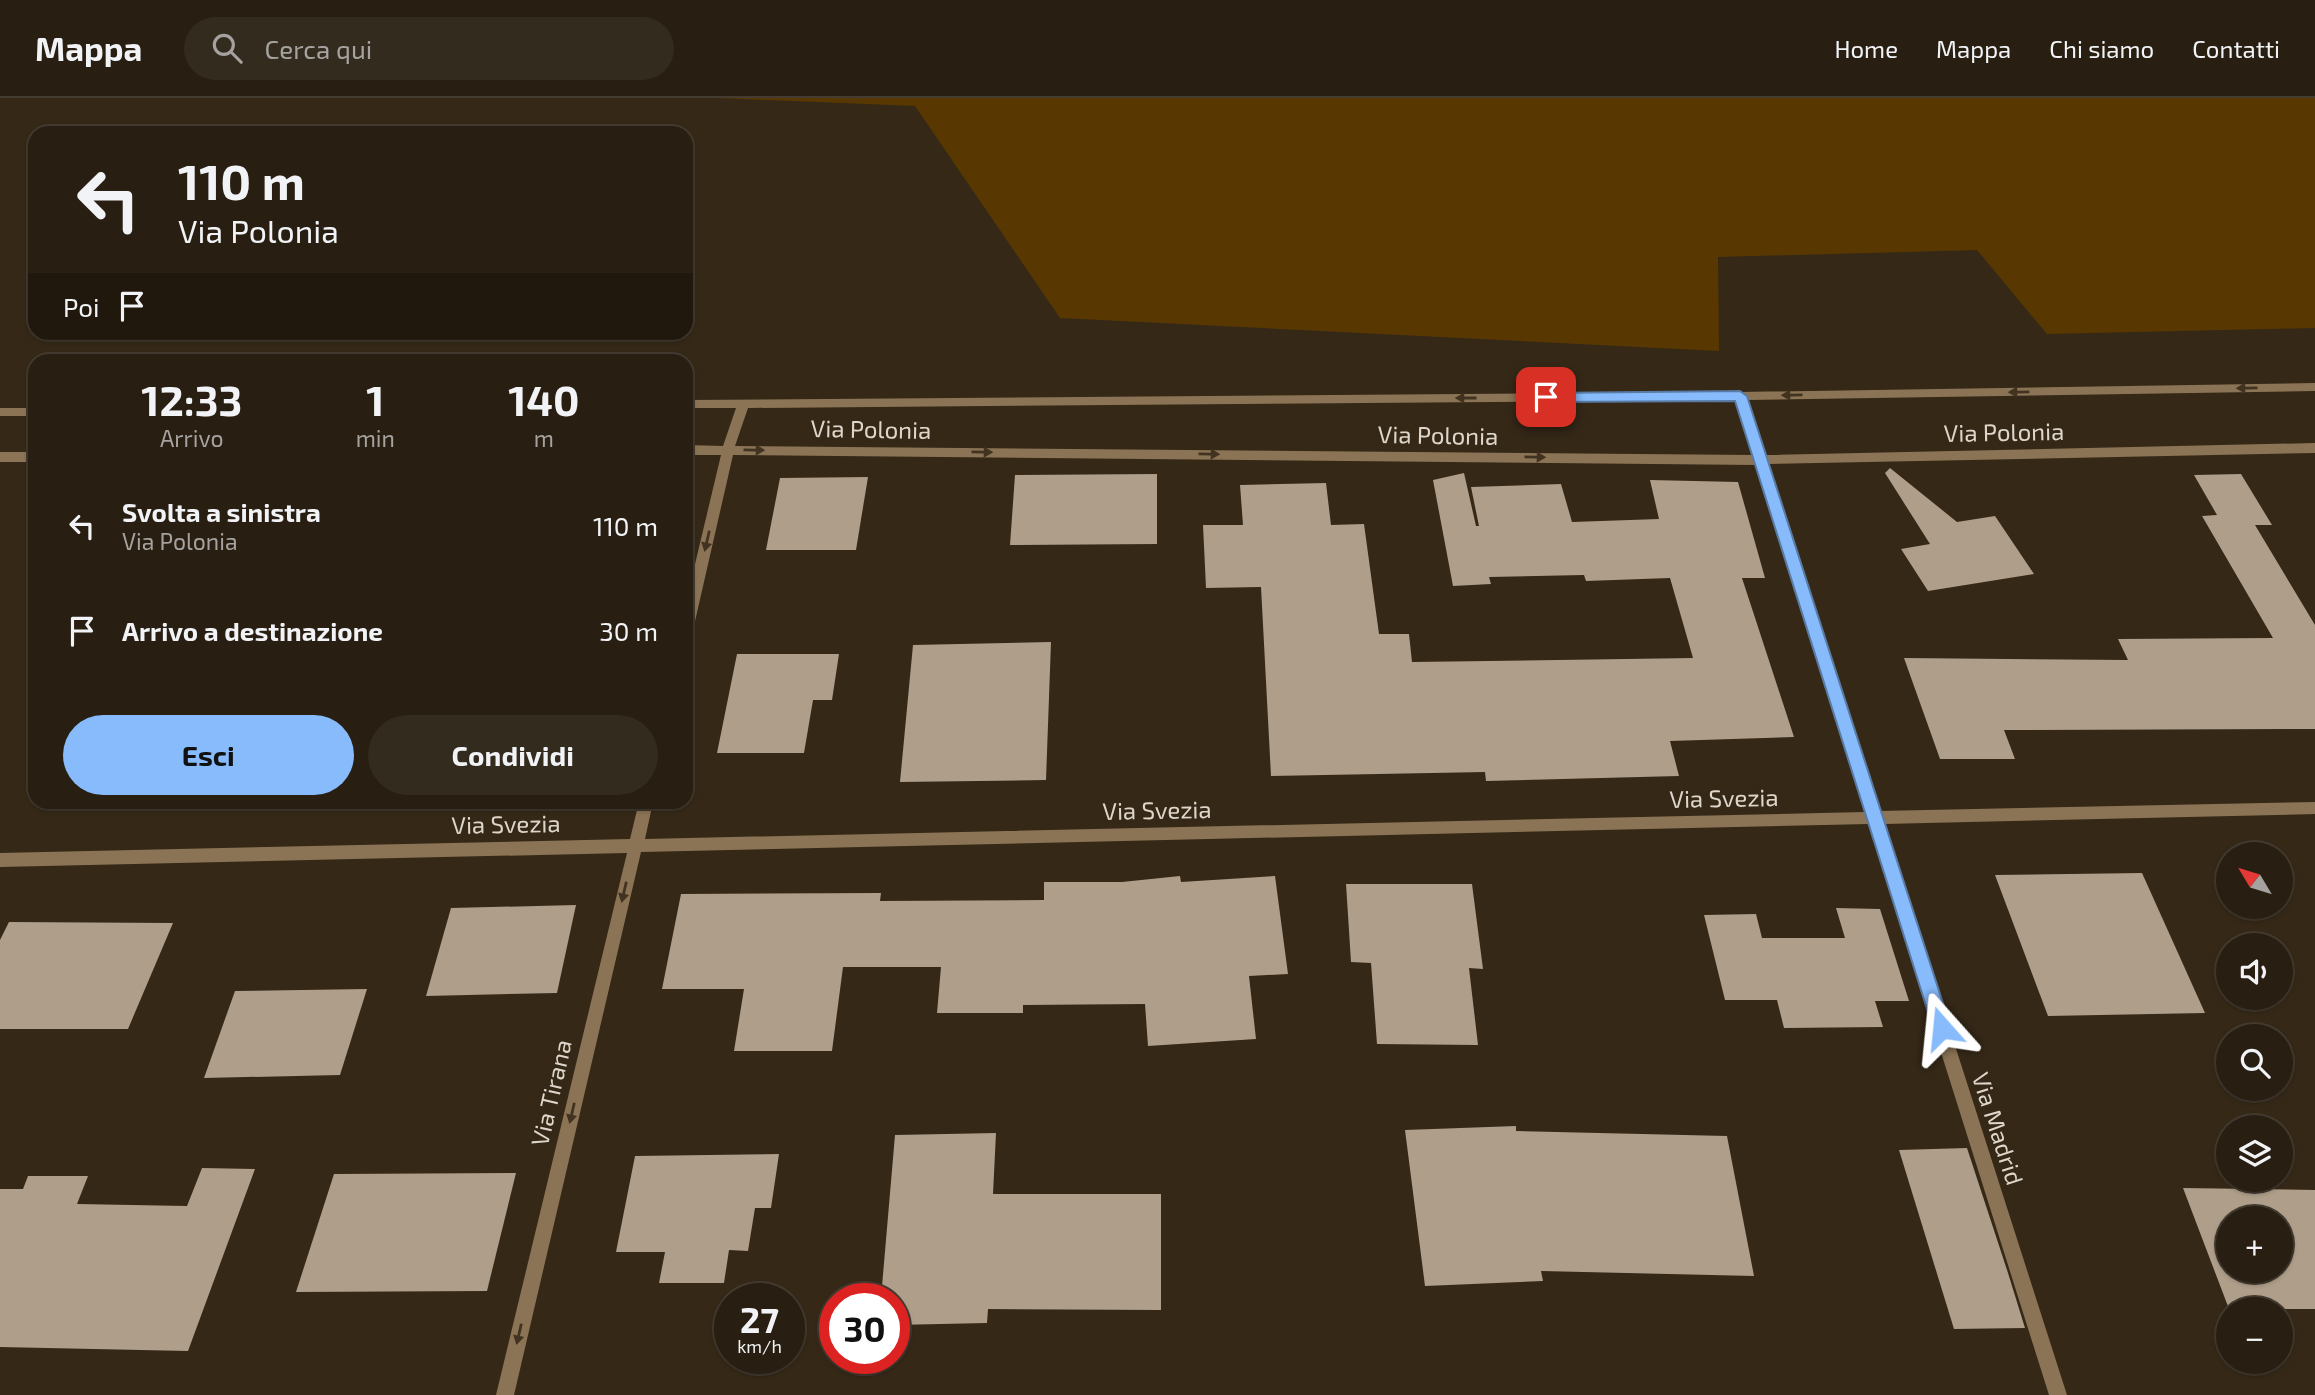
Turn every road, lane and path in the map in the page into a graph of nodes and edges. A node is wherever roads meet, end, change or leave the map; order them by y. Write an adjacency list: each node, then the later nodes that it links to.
1 (2315, 387): 2 (street, Via Polonia, one-way to 2)
2 (1740, 396): 4 (street, Via Polonia, one-way to 4); 12 (street, Via Madrid)
3 (693, 404): 4 (street, Via Polonia)
4 (743, 404): 9 (street)
5 (0, 412): 6 (street)
6 (28, 412)
7 (2315, 447): 12 (street, Via Polonia)
8 (693, 450): 9 (street, Via Polonia)
9 (728, 450): 12 (street, Via Polonia, one-way to 12); 13 (street, one-way to 13)
10 (0, 457): 11 (street)
11 (28, 457)
12 (1760, 460): 16 (street, Via Madrid)
13 (693, 600)
14 (2315, 808): 16 (street, Via Svezia)
15 (644, 809): 17 (street, Via Tirana)
16 (1875, 819): 17 (street, Via Svezia); 20 (street, Via Madrid)
17 (635, 845): 18 (street, Via Svezia); 19 (street, Via Tirana, one-way to 19)
18 (0, 859)
19 (505, 1395)
20 (2058, 1395)

